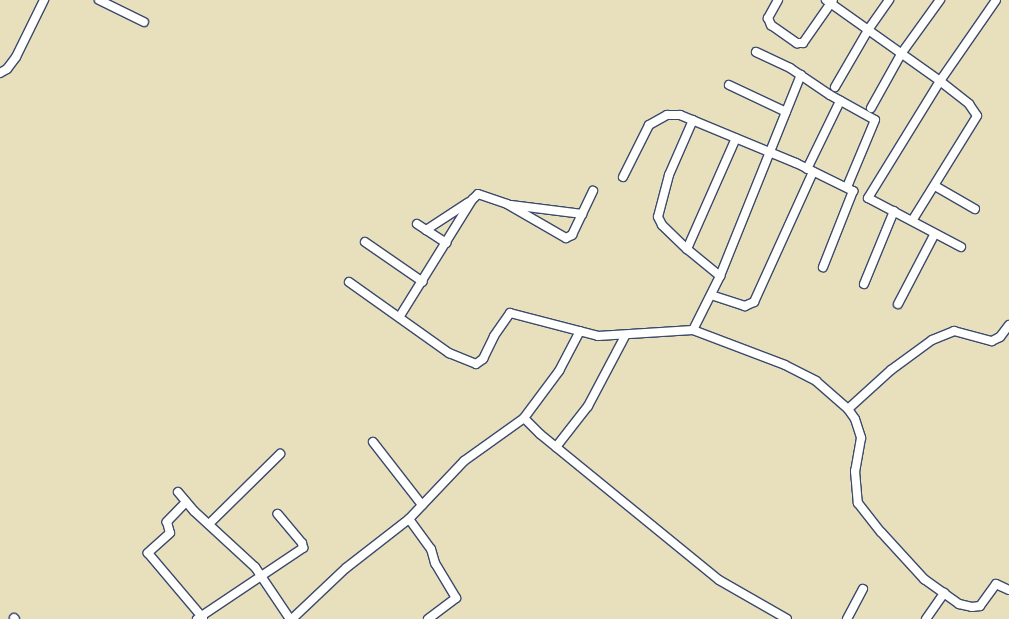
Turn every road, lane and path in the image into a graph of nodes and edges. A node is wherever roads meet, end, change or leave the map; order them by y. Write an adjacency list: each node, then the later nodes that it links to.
1 (44, 0): 12 (street)
2 (99, 0): 8 (street)
3 (778, 0): 7 (street)
4 (890, 0): 9 (street)
5 (940, 0): 11 (street)
6 (996, 0): 14 (street)
7 (830, 1): 9 (street)
8 (144, 22)
9 (868, 30): 11 (street); 16 (street)
10 (756, 52): 13 (street)
11 (901, 54): 14 (street); 18 (street)
12 (0, 73)
13 (801, 75): 17 (street); 19 (street)
14 (940, 80): 25 (street); 31 (street)
15 (729, 85): 19 (street)
16 (835, 87)
17 (840, 101): 23 (street); 26 (street)
18 (871, 108)
19 (786, 112): 22 (street)
20 (693, 120): 21 (street); 24 (street); 40 (street)
21 (736, 138): 22 (street); 40 (street)
22 (770, 152): 23 (street); 42 (street)
23 (810, 170): 26 (street); 46 (street)
24 (623, 177)
25 (935, 186): 30 (street); 33 (street)
26 (847, 187): 41 (street)
27 (593, 191): 32 (street)
28 (472, 200): 29 (street); 35 (street); 38 (street)
29 (507, 204): 32 (street); 32 (street)
30 (975, 209)
31 (894, 211): 33 (street); 45 (street)
32 (582, 214)
33 (912, 222): 36 (street)
34 (417, 224): 35 (street)
35 (426, 230): 38 (street)
36 (934, 234): 39 (street); 47 (street)
37 (365, 242): 44 (street)
38 (446, 243): 44 (street)
39 (961, 247)
40 (687, 249): 42 (street)
41 (823, 266)
42 (720, 276): 46 (street)
43 (349, 282): 48 (street)
44 (423, 282): 48 (street)
45 (864, 284)
46 (711, 295): 50 (street)
47 (898, 304)
48 (400, 316): 51 (street)
49 (1009, 325): 53 (street)
50 (693, 330): 52 (street); 53 (street)
51 (580, 331): 52 (street); 54 (street)
52 (625, 336): 56 (street)
53 (848, 409): 67 (street)
54 (524, 418): 56 (street); 60 (street)
55 (373, 442): 60 (street)
56 (556, 446): 72 (street)
57 (280, 454): 63 (street)
58 (178, 492): 59 (street)
59 (186, 502): 63 (street); 69 (street)
60 (422, 505): 62 (street)
61 (278, 514): 64 (street)
62 (409, 519): 68 (street); 71 (street)
63 (209, 524): 64 (street)
64 (261, 575): 69 (street); 70 (street)
65 (863, 589): 73 (street)
66 (1009, 590): 67 (street)
67 (944, 593): 74 (street)
68 (303, 616): 70 (street)
69 (200, 618)
70 (291, 619)
71 (428, 619)
72 (787, 619)
73 (847, 619)
74 (926, 619)

